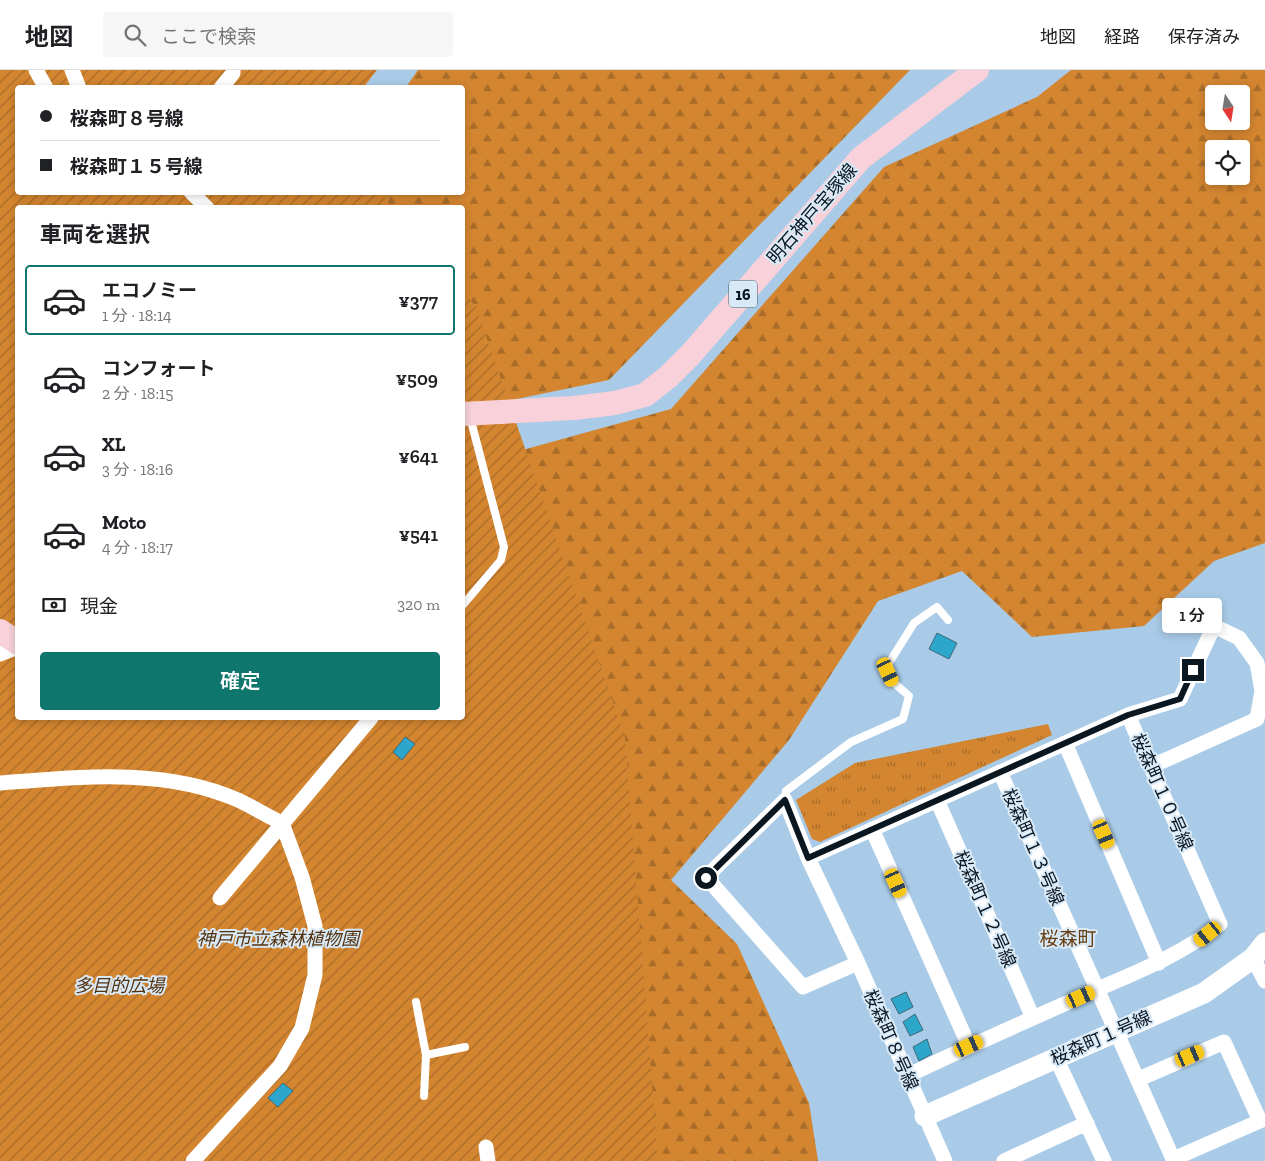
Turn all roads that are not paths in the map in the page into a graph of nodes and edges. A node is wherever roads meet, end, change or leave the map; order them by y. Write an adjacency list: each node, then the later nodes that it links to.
1 (36, 70): 5 (street)
2 (72, 70): 6 (street)
3 (233, 70): 7 (street)
4 (977, 70): 10 (main road, 明石神戸宝塚線 / 16)
5 (44, 85)
6 (78, 85)
7 (223, 85)
8 (194, 195): 9 (street)
9 (204, 205)
10 (466, 413): 11 (lane)
11 (465, 602)
12 (948, 620): 23 (lane)
13 (0, 631): 14 (main road)
14 (15, 643)
15 (15, 646): 16 (street)
16 (0, 654)
17 (1128, 715): 19 (street, 桜森町１０号線); 20 (street, 桜森町１０号線); 20 (street)
18 (369, 720): 25 (street)
19 (1065, 742): 21 (street, 桜森町１０号線); 30 (street)
20 (1152, 766): 30 (street, 桜森町１０号線)
21 (1000, 772): 24 (street, 桜森町１０号線); 33 (street, 桜森町１３号線)
22 (0, 783): 25 (street)
23 (785, 800): 27 (street, 桜森町８号線); 31 (street)
24 (937, 800): 26 (street, 桜森町１０号線); 35 (street, 桜森町１２号線)
25 (282, 823): 28 (street); 47 (street)
26 (872, 829): 27 (street, 桜森町１０号線); 37 (street)
27 (808, 858): 31 (street, 桜森町８号線)
28 (220, 898)
29 (1259, 951): 32 (street); 36 (street, 桜森町１号線)
30 (1159, 962): 33 (street, 桜森町１０号線)
31 (858, 963): 41 (street, 桜森町８号線)
32 (1265, 981)
33 (1096, 990): 35 (street, 桜森町１０号線); 36 (street, 桜森町１３号線)
34 (416, 1002): 39 (lane)
35 (1033, 1018): 37 (street, 桜森町１０号線)
36 (1116, 1032): 40 (street, 桜森町１号線); 42 (street, 桜森町１３号線)
37 (969, 1046): 41 (street, 桜森町１０号線)
38 (465, 1047): 39 (lane)
39 (426, 1055): 43 (lane)
40 (1056, 1058): 44 (street, 桜森町１号線); 45 (street)
41 (907, 1076): 44 (street, 桜森町８号線)
42 (1139, 1079): 46 (street, 桜森町１３号線); 46 (street)
43 (424, 1096)
44 (925, 1116): 48 (street, 桜森町８号線)
45 (1087, 1124): 49 (street); 50 (street)
46 (1174, 1160)
47 (194, 1161)
48 (945, 1161)
49 (1004, 1161)
50 (1104, 1161)

